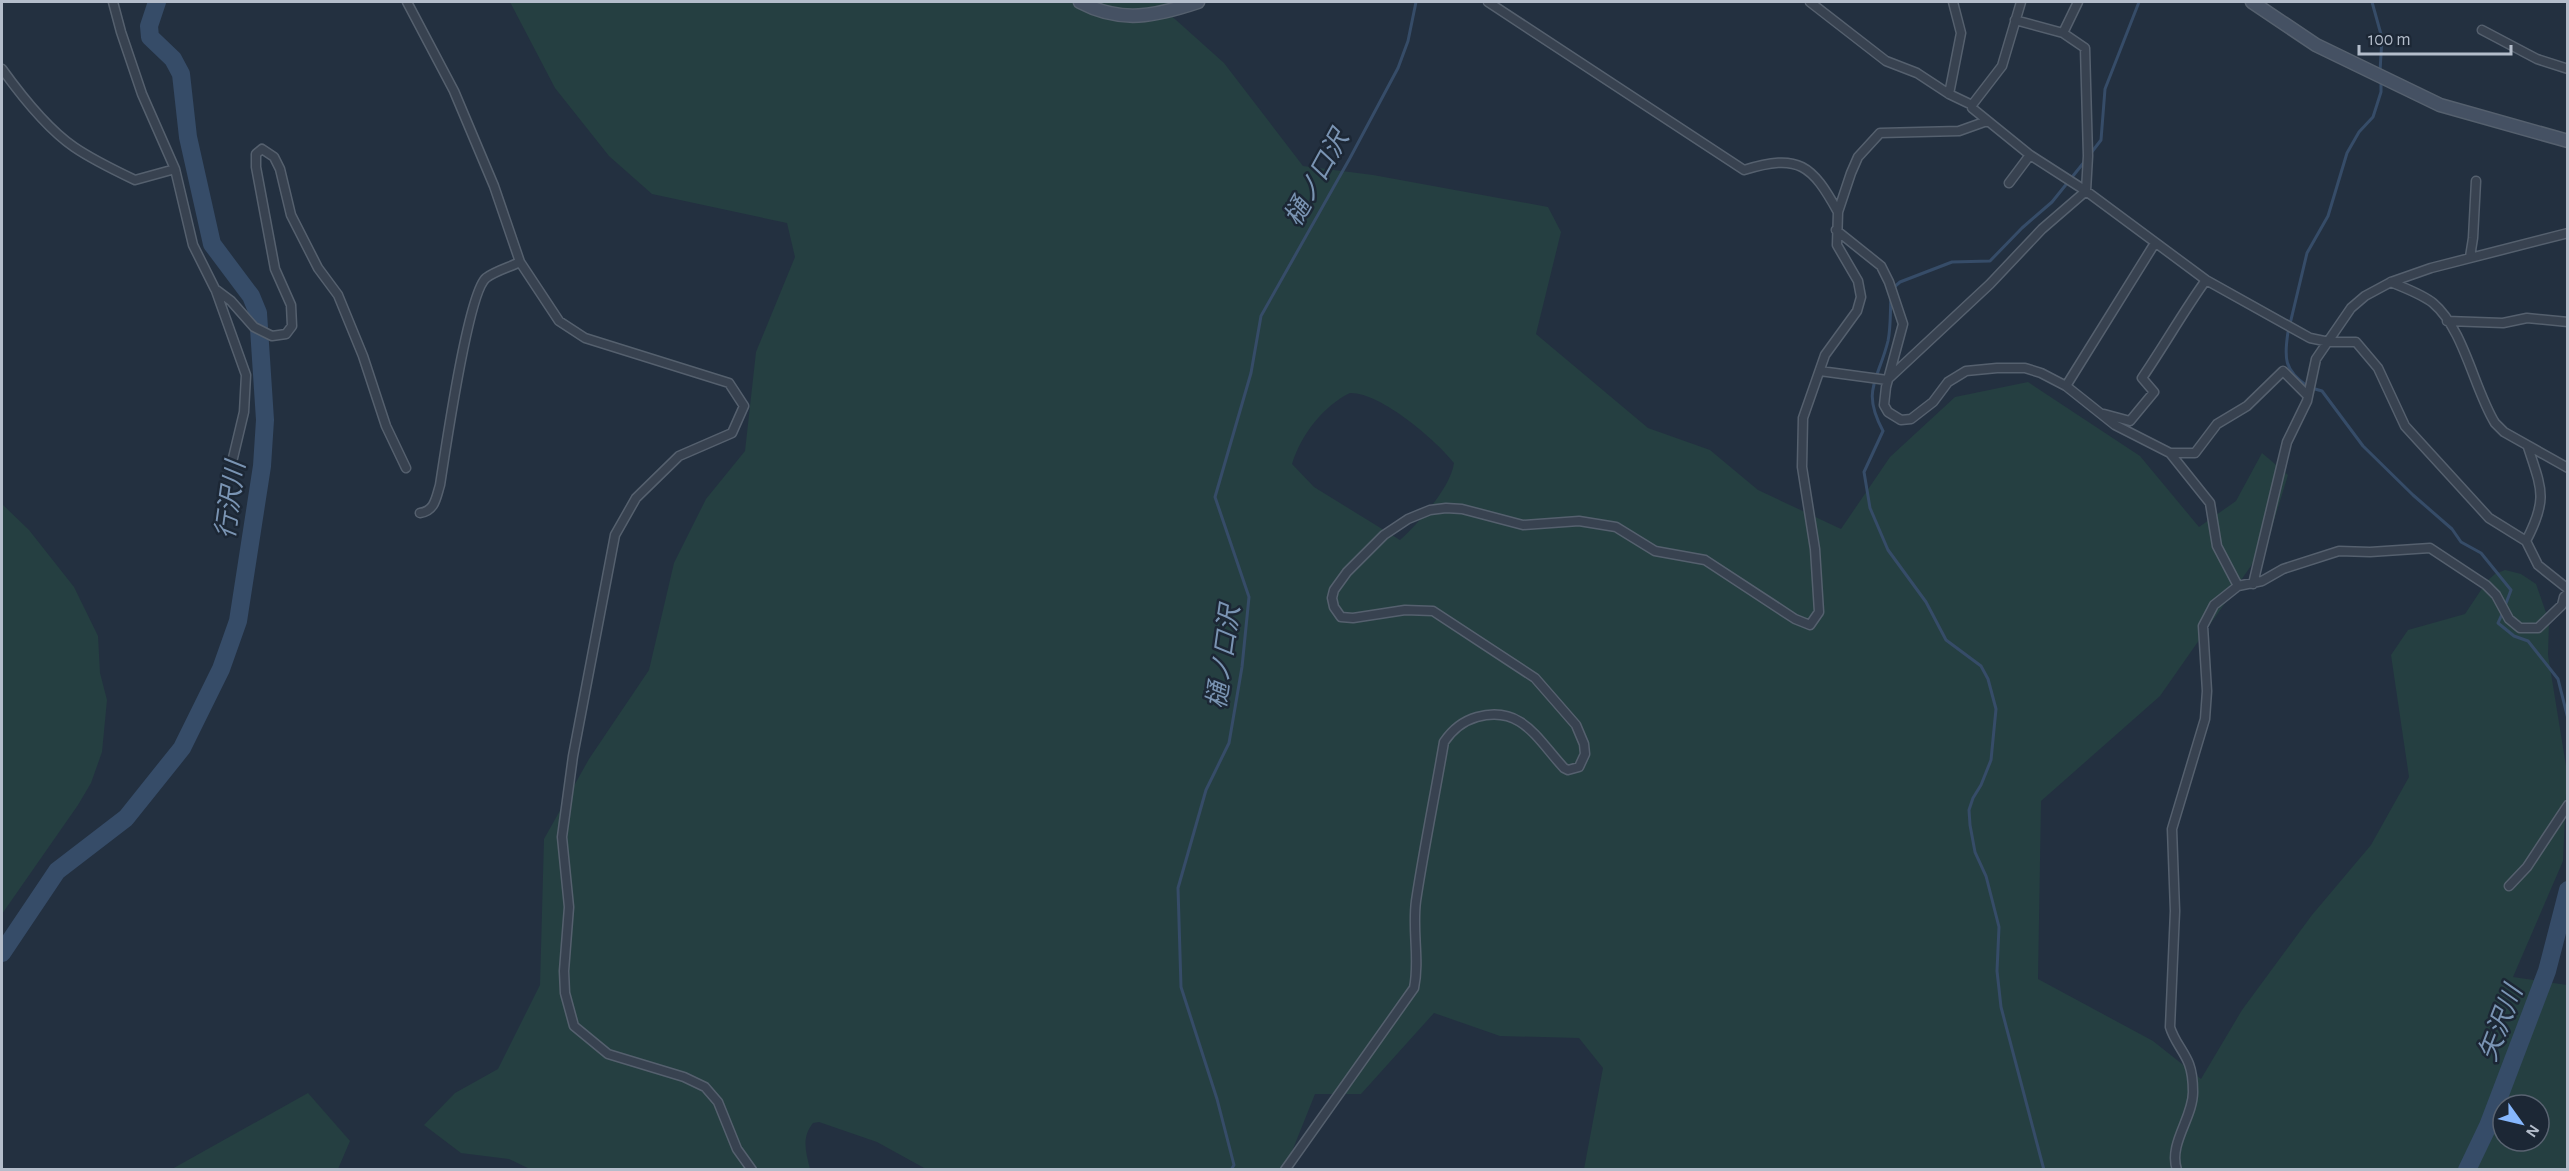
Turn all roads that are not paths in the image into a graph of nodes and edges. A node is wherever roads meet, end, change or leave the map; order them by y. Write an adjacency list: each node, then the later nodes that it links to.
1 (113, 2): 21 (street)
2 (407, 2): 30 (street)
3 (1080, 2): 4 (main road)
4 (1198, 2)
5 (1488, 2): 25 (street)
6 (1810, 2): 16 (street)
7 (1953, 2): 16 (street)
8 (2020, 2): 11 (street)
9 (2078, 2): 13 (street)
10 (2252, 2): 19 (main road)
11 (2015, 20): 13 (street); 17 (street)
12 (2482, 30): 15 (street)
13 (2063, 33): 24 (street)
14 (2, 69): 21 (street)
15 (2568, 69)
16 (1949, 94): 17 (street)
17 (1972, 105): 18 (street)
18 (1987, 121): 20 (street); 25 (street)
19 (2568, 141)
20 (2030, 155): 23 (street); 24 (street)
21 (175, 169): 33 (street)
22 (2476, 181): 29 (street)
23 (2009, 183)
24 (2086, 190): 28 (street); 38 (street)
25 (1838, 212): 26 (street)
26 (1836, 230): 37 (street); 38 (street)
27 (2568, 233): 29 (street)
28 (2155, 243): 31 (street); 39 (street)
29 (2470, 257): 32 (street)
30 (520, 262): 47 (street); 55 (street)
31 (2206, 280): 36 (street); 41 (street)
32 (2391, 282): 34 (street); 36 (street)
33 (216, 289): 44 (street); 45 (street)
34 (2447, 321): 35 (street); 42 (street)
35 (2568, 322)
36 (2329, 342): 40 (street); 48 (street)
37 (1820, 371): 38 (street); 56 (street)
38 (1887, 380): 39 (street)
39 (2066, 386): 41 (street)
40 (2307, 395): 43 (street); 49 (street)
41 (2103, 414): 43 (street)
42 (2528, 447): 46 (street); 48 (street)
43 (2170, 453): 50 (street)
44 (233, 458)
45 (406, 468)
46 (2568, 468)
47 (420, 513)
48 (2526, 541): 51 (street)
49 (2253, 584): 50 (street); 52 (street)
50 (2238, 586): 57 (street)
51 (2568, 591): 52 (street)
52 (2565, 604)
53 (2568, 805): 54 (street)
54 (2509, 886)
55 (753, 1170)
56 (1286, 1170)
57 (2177, 1170)

